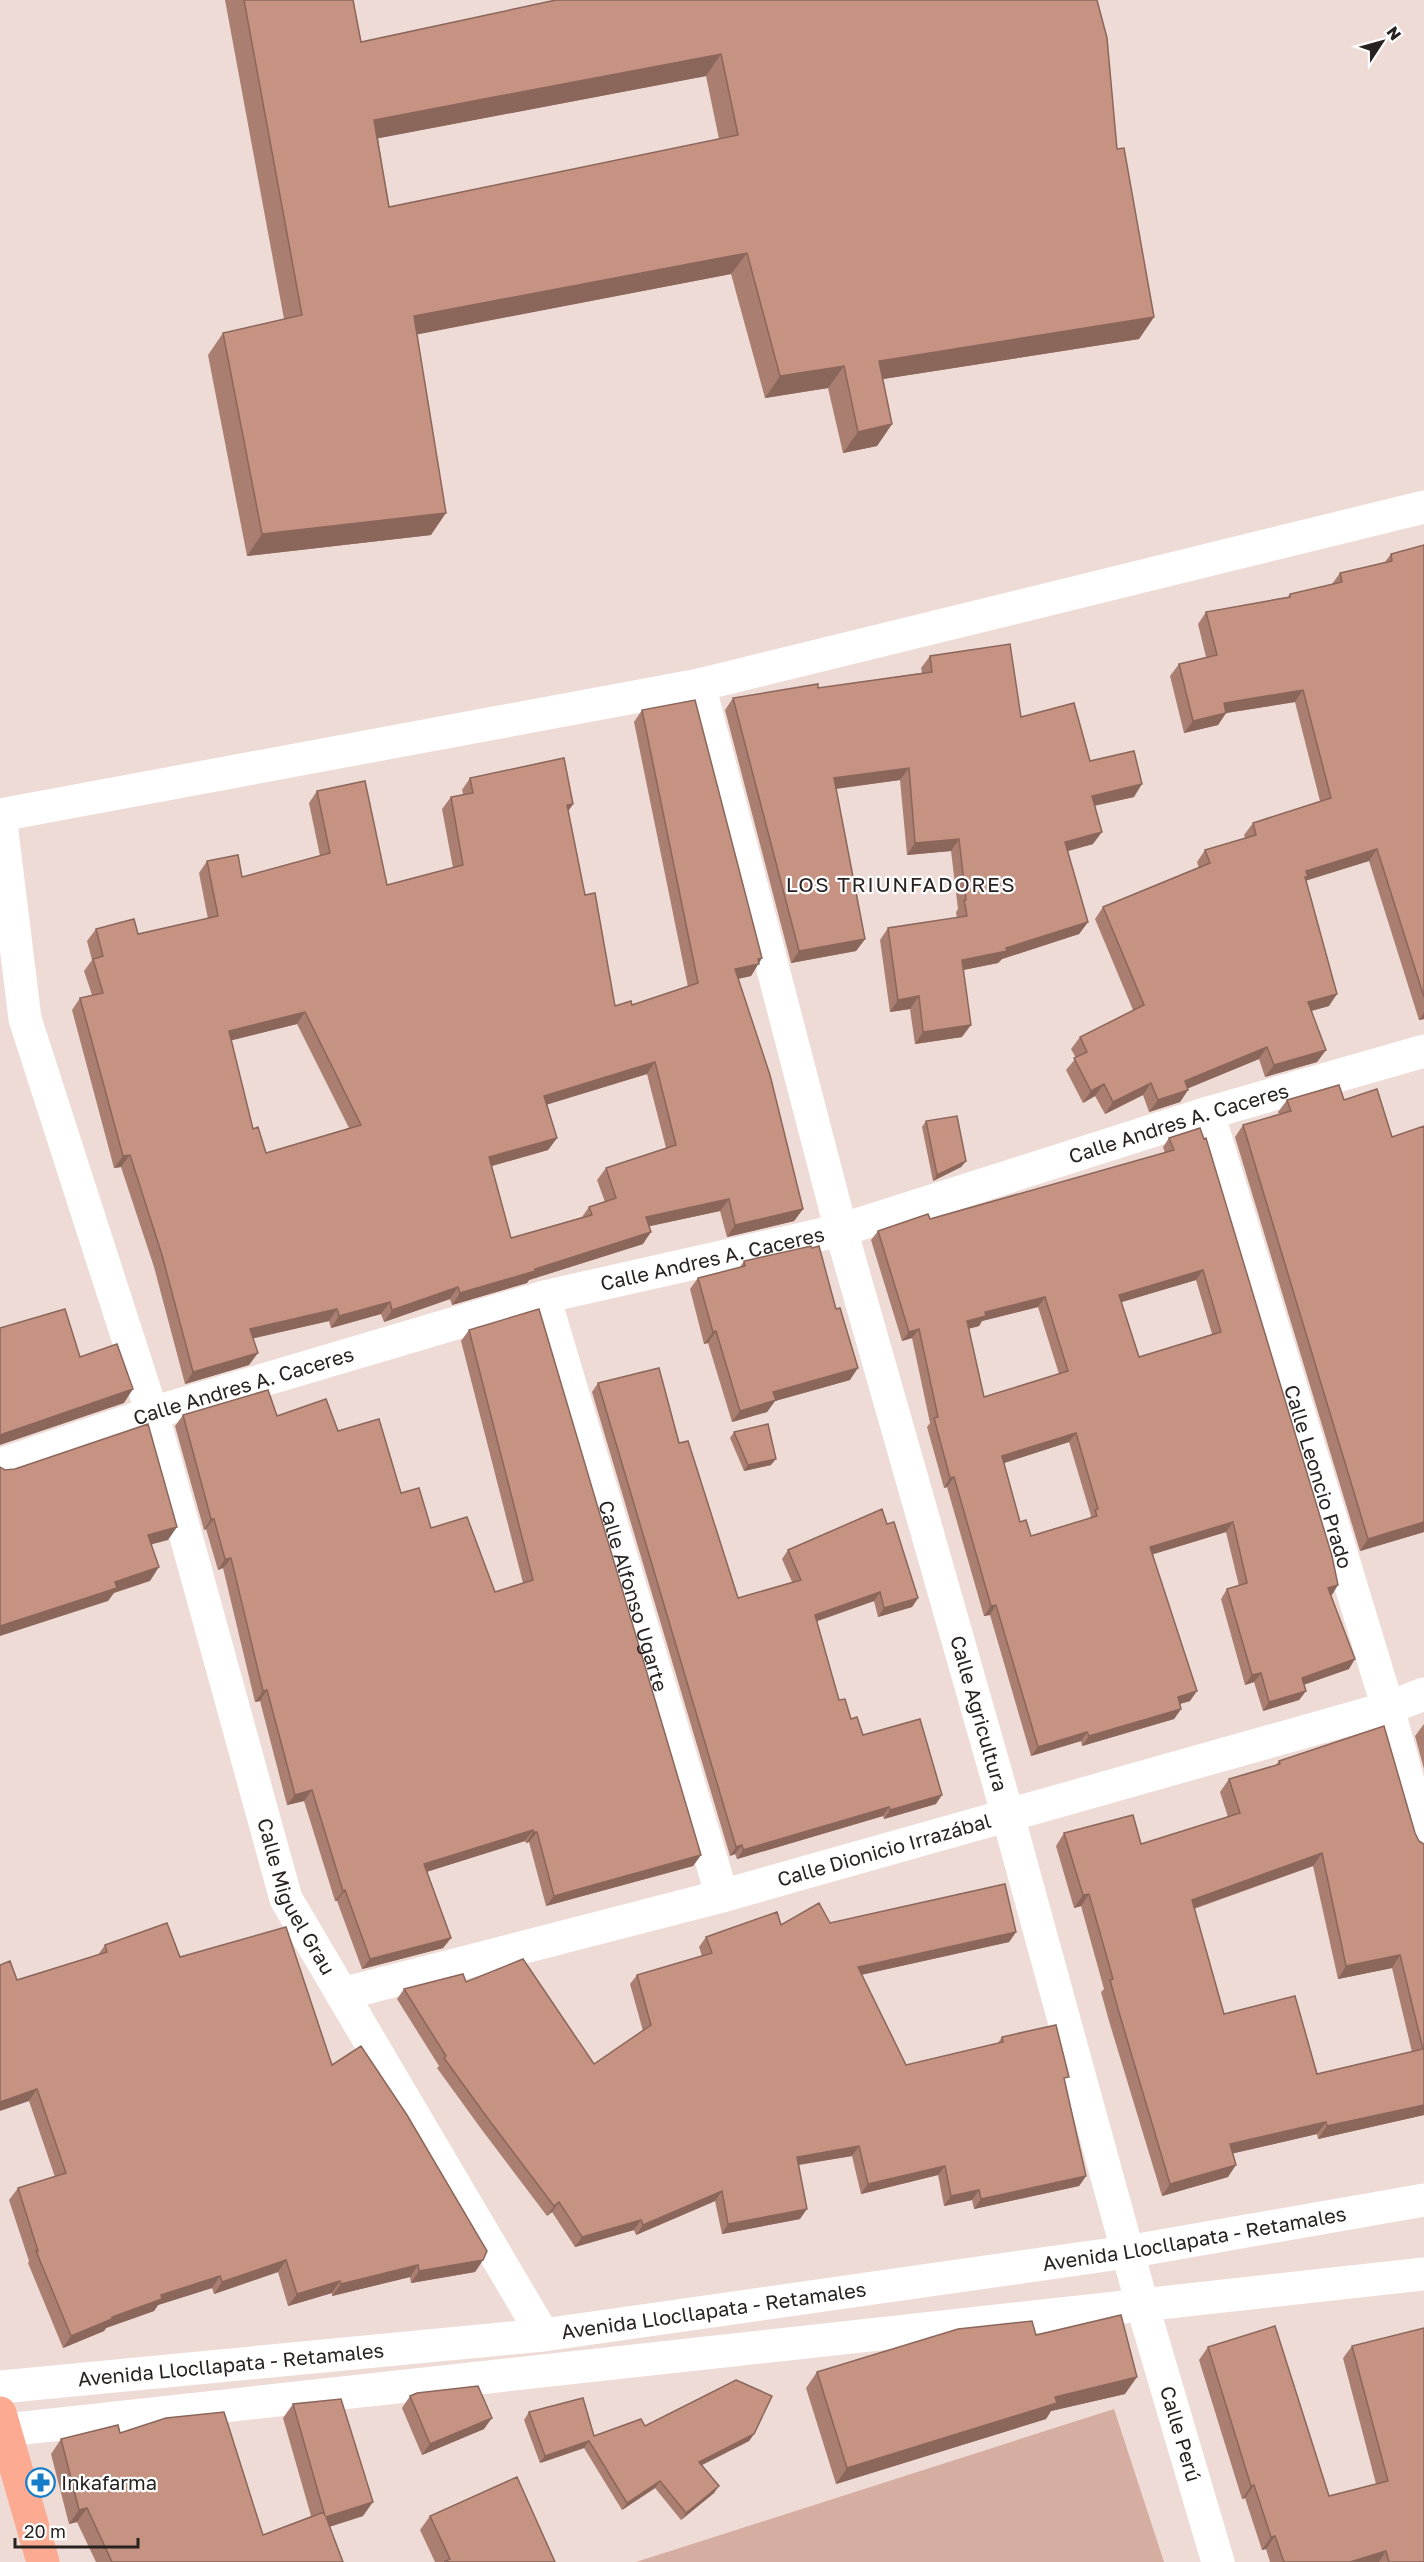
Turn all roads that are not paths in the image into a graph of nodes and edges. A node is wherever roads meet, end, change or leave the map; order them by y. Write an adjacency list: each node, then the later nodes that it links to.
1 (1424, 507): 2 (street)
2 (699, 685): 3 (street); 6 (street, Calle Agricultura)
3 (0, 815): 8 (street, Calle Miguel Grau)
4 (1424, 1051): 5 (street, Calle Andres A. Caceres)
5 (1208, 1113): 6 (street, Calle Andres A. Caceres); 11 (street, Calle Leoncio Prado)
6 (841, 1230): 7 (street, Calle Andres A. Caceres); 12 (street, Calle Agricultura)
7 (544, 1297): 8 (street, Calle Andres A. Caceres); 14 (street, Calle Alfonso Ugarte)
8 (152, 1413): 9 (street, Calle Andres A. Caceres); 15 (street, Calle Miguel Grau)
9 (0, 1465)
10 (1424, 1694): 11 (street, Calle Dionicio Irrazábal)
11 (1388, 1707): 12 (street, Calle Dionicio Irrazábal); 13 (street, Calle Leoncio Prado)
12 (1008, 1816): 14 (street, Calle Dionicio Irrazábal); 17 (street, Calle Agricultura)
13 (1424, 1840)
14 (722, 1896): 15 (street, Calle Dionicio Irrazábal)
15 (342, 1994): 20 (street, Calle Miguel Grau)
16 (1424, 2200): 17 (street, Avenida Llocllapata - Retamales)
17 (1127, 2252): 19 (street, Calle Agricultura); 20 (street, Avenida Llocllapata - Retamales)
18 (1424, 2274): 19 (street, Avenida Llocllapata - Retamales)
19 (1142, 2304): 22 (street, Avenida Llocllapata - Retamales); 24 (street, Calle Perú)
20 (543, 2335): 21 (street, Avenida Llocllapata - Retamales)
21 (0, 2387)
22 (2, 2425): 23 (highway)
23 (43, 2562)
24 (1218, 2562)

